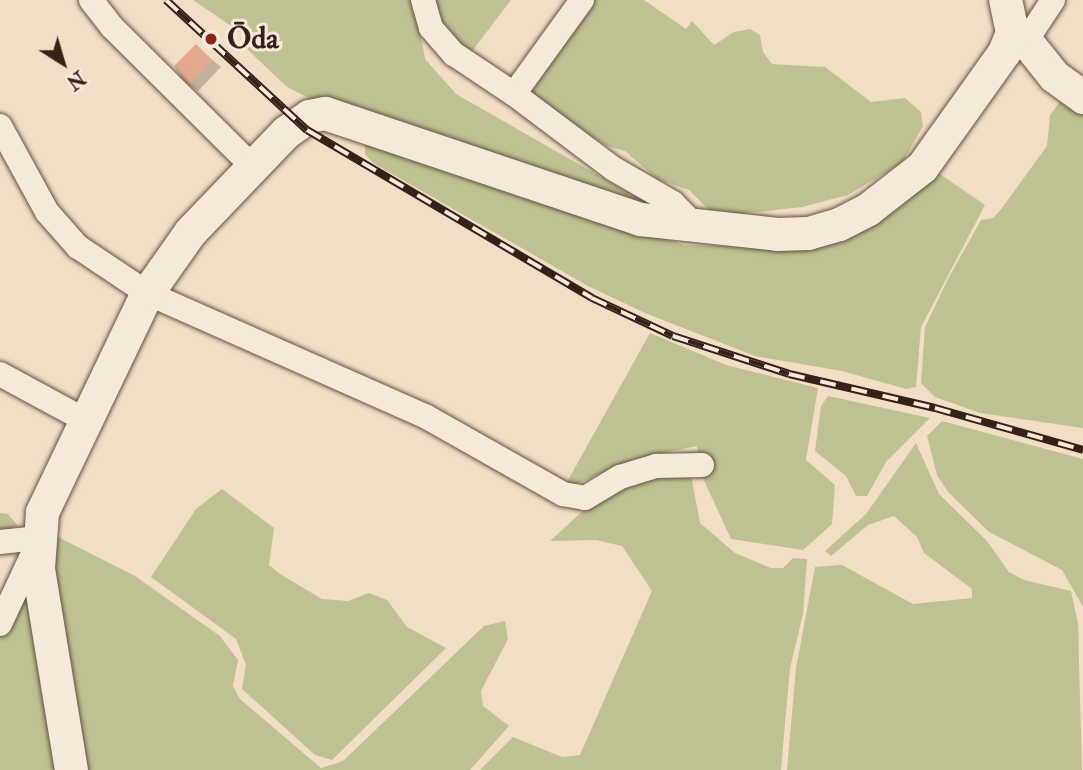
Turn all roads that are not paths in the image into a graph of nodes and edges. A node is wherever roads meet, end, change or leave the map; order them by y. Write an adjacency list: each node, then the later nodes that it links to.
1 (91, 0): 10 (street)
2 (423, 0): 7 (street)
3 (582, 0): 7 (street)
4 (1005, 0): 6 (main road)
5 (1053, 0): 6 (street)
6 (1019, 36): 8 (main road); 11 (main road)
7 (514, 94): 11 (street)
8 (1083, 96)
9 (0, 126): 12 (street)
10 (251, 165): 11 (main road); 12 (main road)
11 (692, 223)
12 (147, 293): 14 (main road); 15 (street)
13 (0, 374): 14 (street)
14 (83, 419): 16 (main road)
15 (702, 465)
16 (37, 540): 17 (street); 18 (street); 19 (main road)
17 (0, 542)
18 (0, 624)
19 (71, 770)

